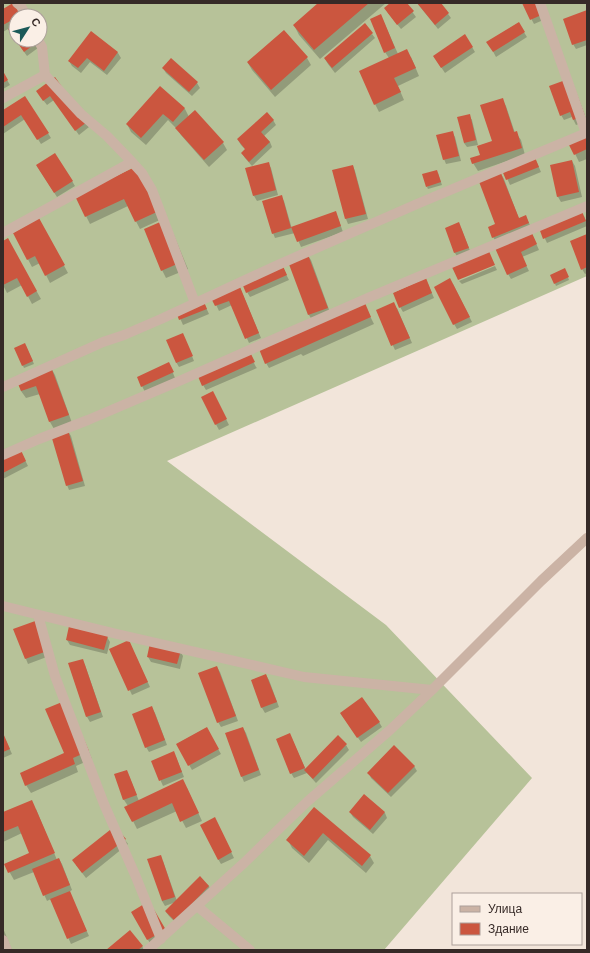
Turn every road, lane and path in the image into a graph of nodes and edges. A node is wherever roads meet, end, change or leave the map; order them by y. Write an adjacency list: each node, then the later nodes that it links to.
1 (540, 3): 5 (lane)
2 (42, 48): 3 (lane)
3 (45, 75): 4 (lane); 6 (lane)
4 (3, 98)
5 (587, 133): 9 (lane)
6 (132, 162): 8 (lane); 9 (lane)
7 (587, 206): 11 (lane)
8 (3, 233)
9 (195, 303): 10 (lane)
10 (3, 387)
11 (3, 455)
12 (587, 538): 15 (lane)
13 (3, 606): 14 (lane)
14 (38, 615): 15 (lane); 17 (lane)
15 (432, 690): 16 (lane)
16 (197, 906): 17 (lane); 21 (lane)
17 (161, 939): 20 (lane)
18 (3, 940): 19 (lane)
19 (7, 950)
20 (148, 950)
21 (250, 950)

